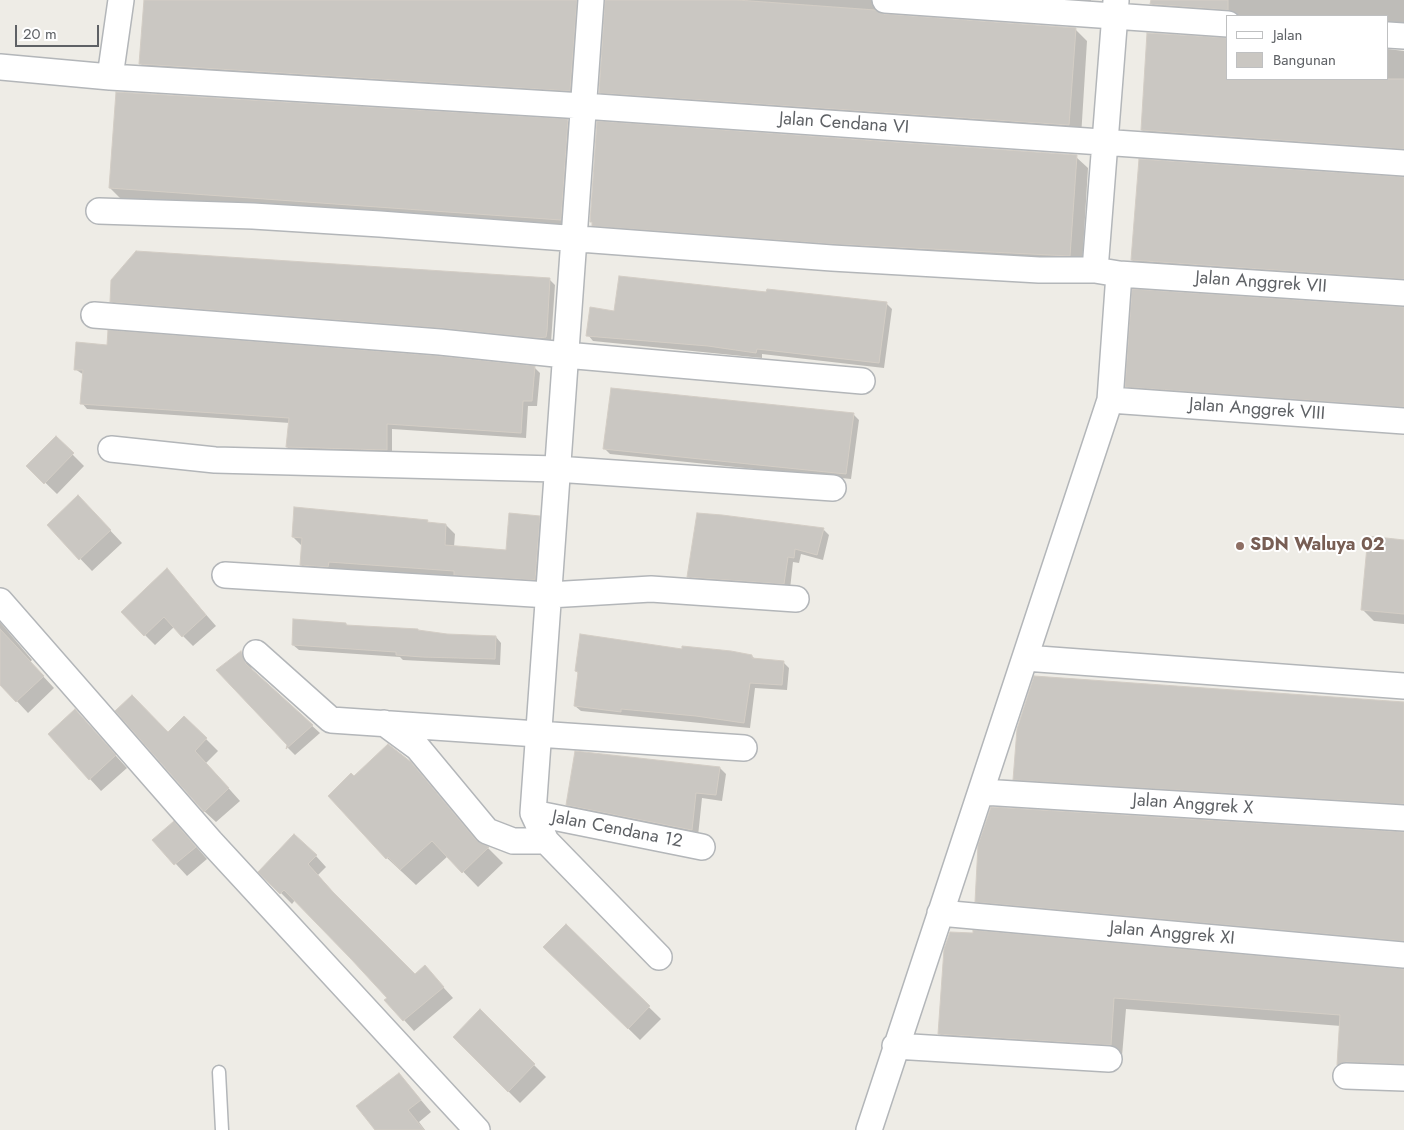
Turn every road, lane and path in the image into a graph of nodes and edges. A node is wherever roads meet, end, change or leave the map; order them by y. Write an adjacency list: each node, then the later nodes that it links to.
1 (121, 0): 9 (street)
2 (591, 0): 10 (street)
3 (885, 0): 4 (street)
4 (1115, 8): 5 (street); 11 (street)
5 (1226, 24)
6 (1389, 35): 7 (street)
7 (1404, 36)
8 (0, 67): 9 (street, Jalan Cendana VI)
9 (110, 77): 10 (street, Jalan Cendana VI)
10 (583, 106): 11 (street, Jalan Cendana VI); 14 (street)
11 (1105, 142): 12 (street, Jalan Cendana VI); 15 (street)
12 (1404, 163)
13 (99, 211): 14 (street, Jalan Anggrek VII)
14 (574, 240): 15 (street, Jalan Anggrek VII); 18 (street)
15 (1107, 272): 16 (street, Jalan Anggrek VII); 20 (street)
16 (1404, 293)
17 (94, 315): 18 (street)
18 (565, 355): 19 (street); 23 (street)
19 (862, 381)
20 (1110, 400): 21 (street, Jalan Anggrek VIII); 30 (street)
21 (1404, 421)
22 (111, 449): 23 (street)
23 (556, 469): 24 (street); 26 (street)
24 (833, 488)
25 (225, 575): 26 (street)
26 (550, 595): 27 (street); 33 (street)
27 (796, 599)
28 (0, 601): 49 (street)
29 (256, 653): 32 (street)
30 (1025, 658): 31 (street); 35 (street)
31 (1404, 686)
32 (384, 723): 33 (street); 38 (street)
33 (540, 733): 34 (street); 36 (street)
34 (744, 748)
35 (982, 792): 37 (street, Jalan Anggrek X); 40 (street)
36 (534, 813): 38 (street); 39 (street, Jalan Cendana 12)
37 (1404, 818)
38 (546, 841): 42 (street)
39 (702, 846)
40 (940, 913): 41 (street, Jalan Anggrek XI); 43 (street)
41 (1404, 955)
42 (659, 956)
43 (895, 1046): 44 (street); 50 (street)
44 (1109, 1059)
45 (219, 1072): 48 (lane)
46 (1346, 1076): 47 (street)
47 (1404, 1078)
48 (222, 1130)
49 (477, 1130)
50 (869, 1130)

